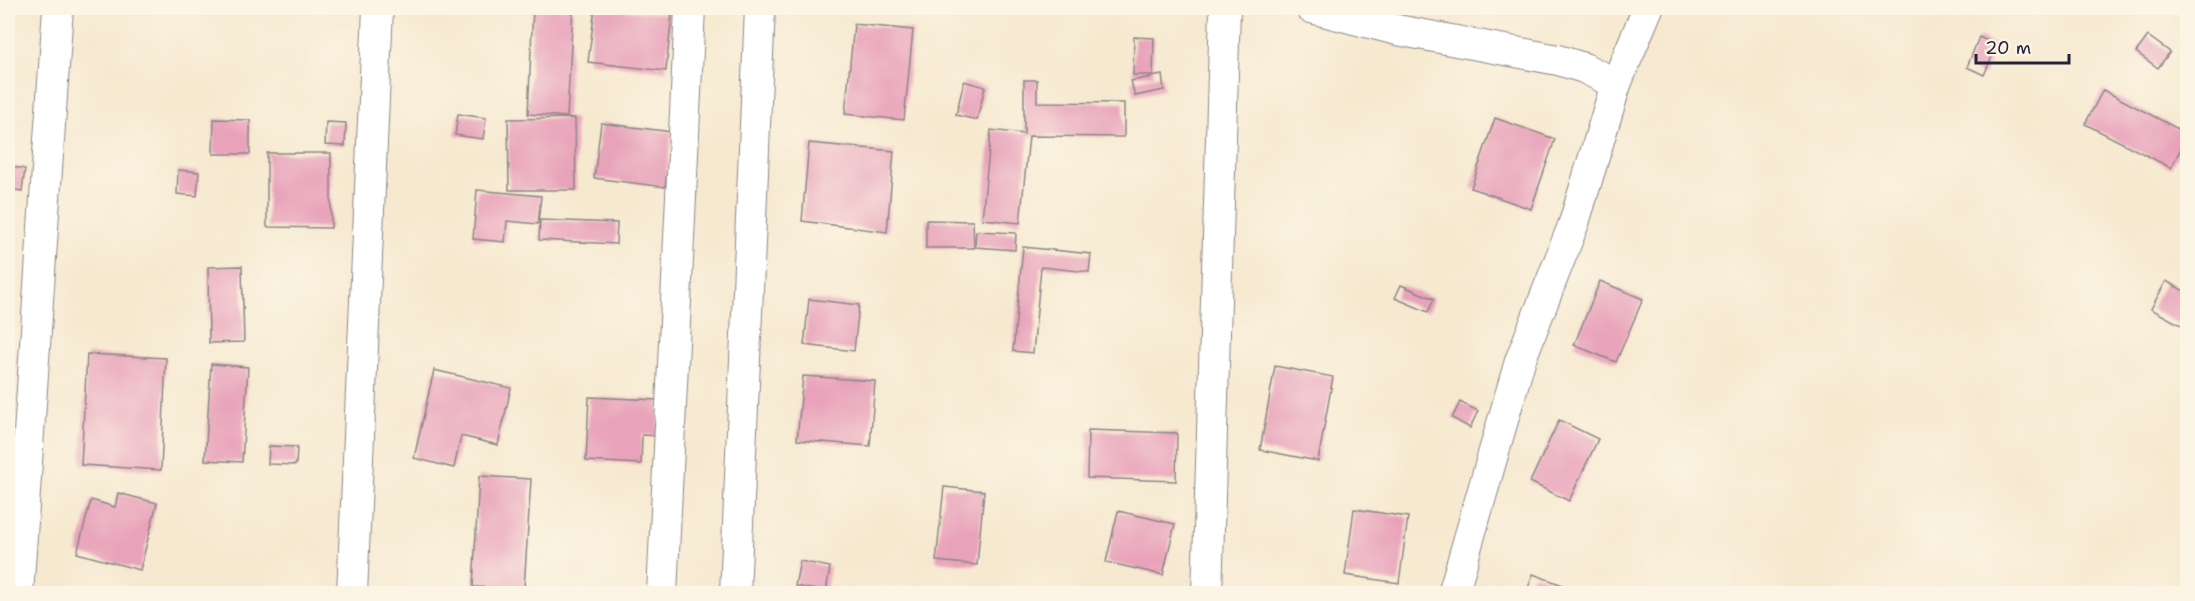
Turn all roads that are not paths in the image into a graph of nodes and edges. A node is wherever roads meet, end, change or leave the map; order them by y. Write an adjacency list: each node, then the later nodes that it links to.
1 (58, 8): 9 (street)
2 (378, 8): 10 (street)
3 (690, 8): 11 (street)
4 (760, 8): 12 (street)
5 (1225, 8): 13 (street)
6 (1311, 8): 8 (street)
7 (1648, 8): 8 (street)
8 (1616, 84): 14 (street)
9 (18, 594)
10 (352, 594)
11 (662, 594)
12 (735, 594)
13 (1207, 594)
14 (1453, 594)

